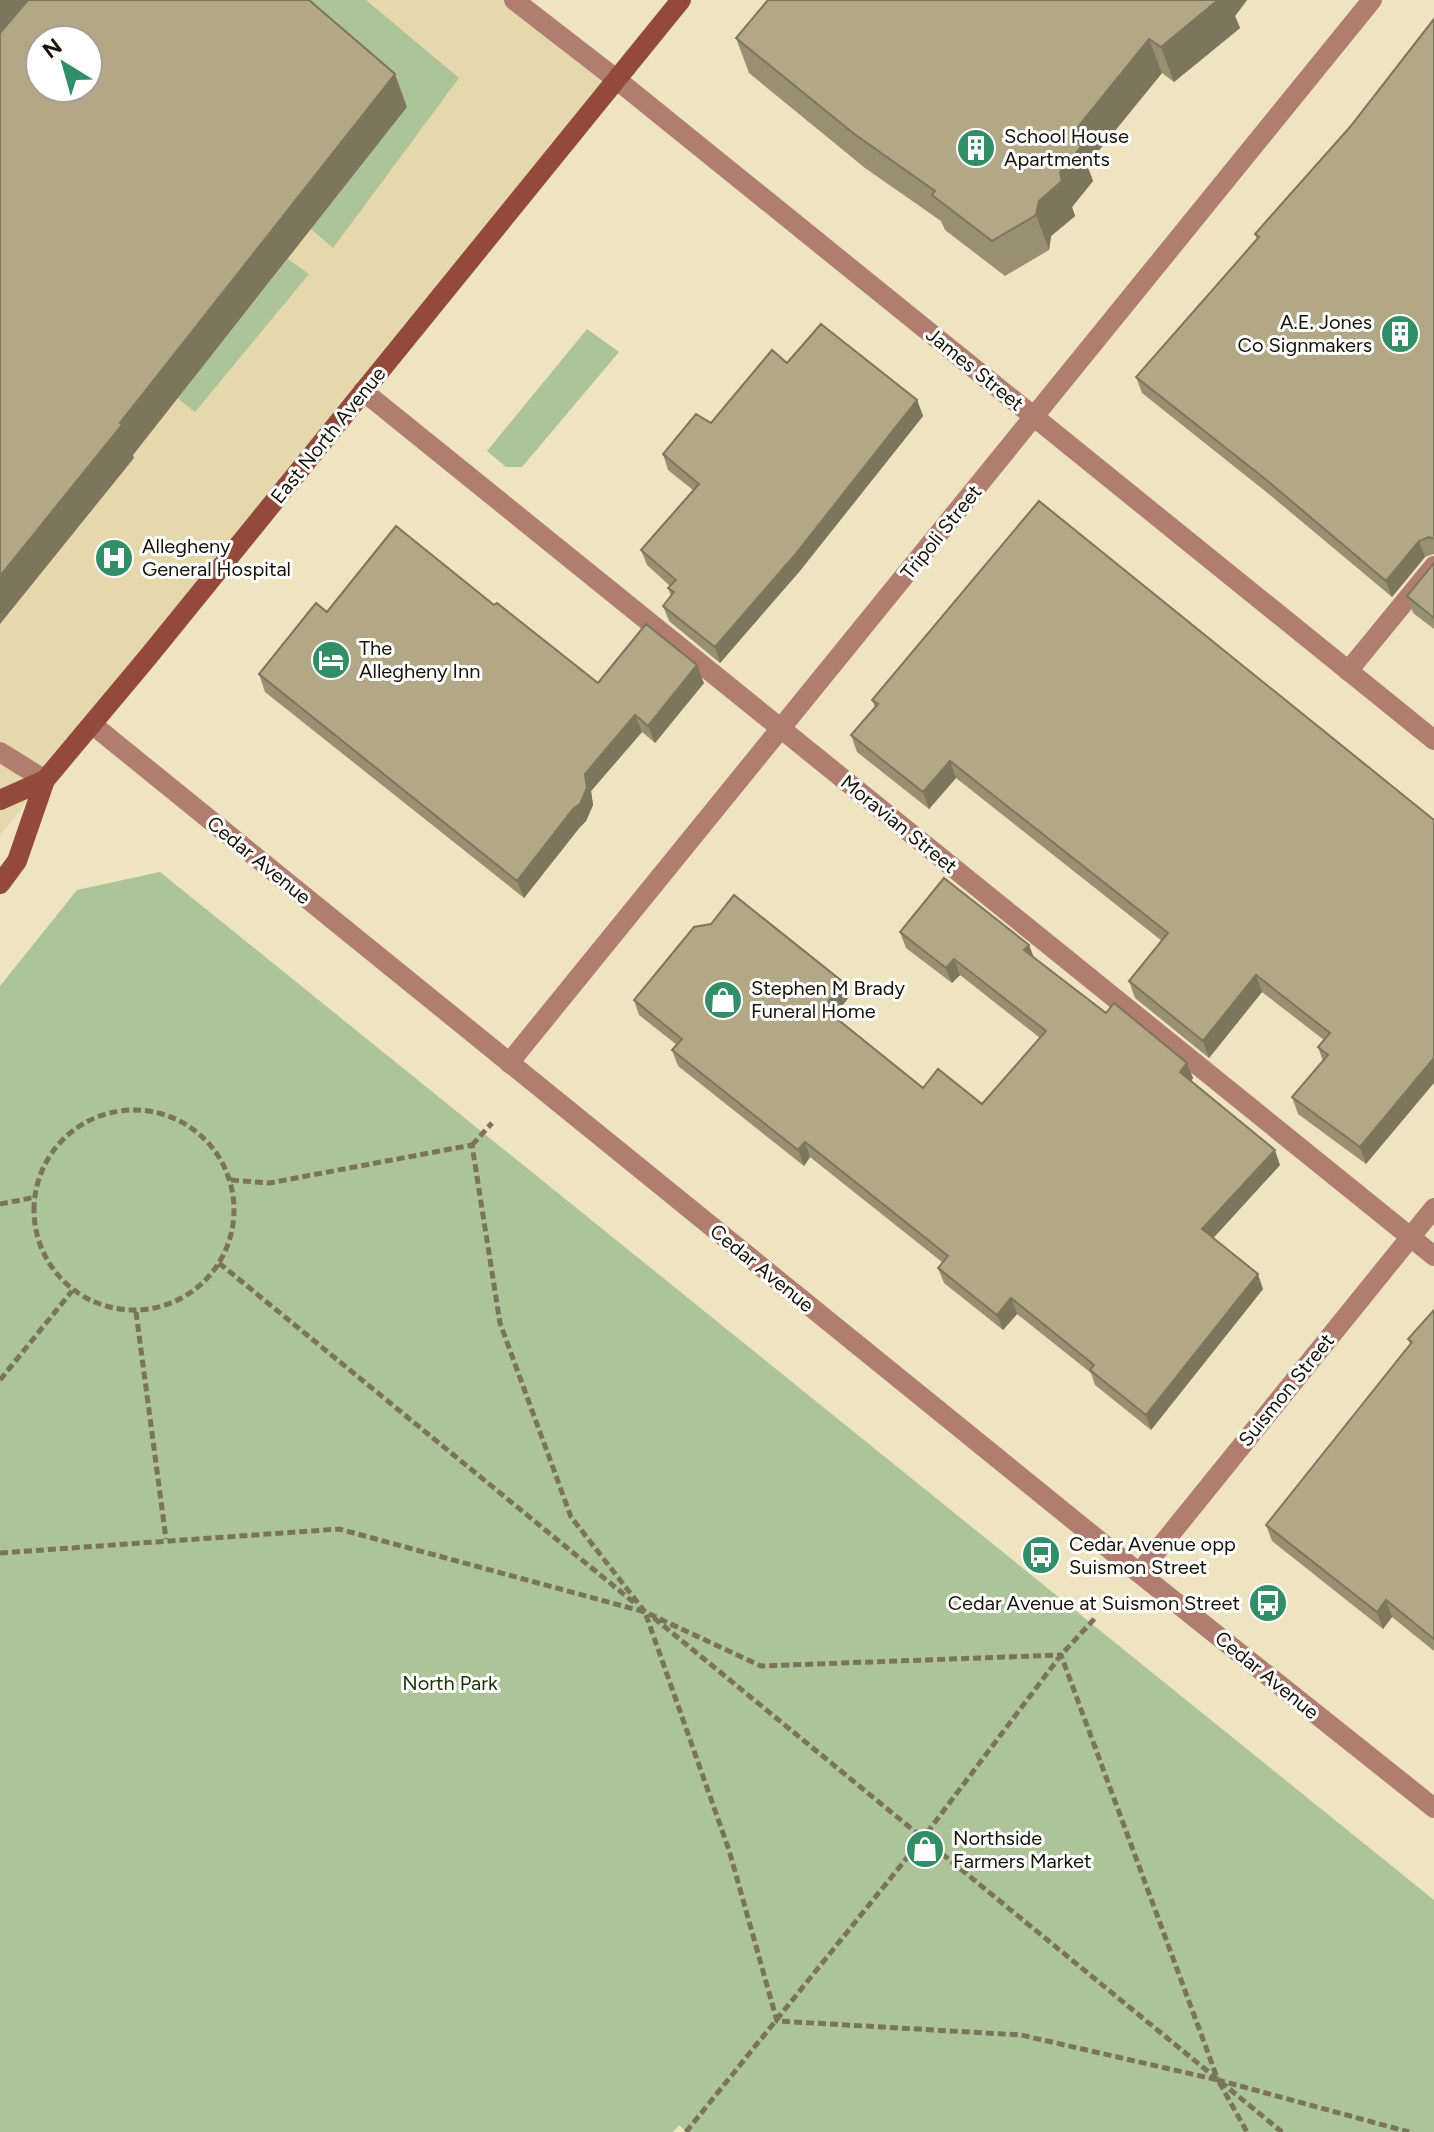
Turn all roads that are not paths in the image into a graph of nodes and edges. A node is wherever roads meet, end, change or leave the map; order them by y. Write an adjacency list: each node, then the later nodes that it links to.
1 (514, 0): 4 (street, James Street)
2 (681, 0): 4 (main road, East North Avenue)
3 (1372, 0): 6 (street, Tripoli Street)
4 (616, 79): 5 (main road, East North Avenue); 6 (street, James Street)
5 (363, 391): 9 (main road, East North Avenue); 10 (street, Moravian Street)
6 (1034, 417): 8 (street, James Street); 10 (street, Tripoli Street)
7 (1434, 566): 8 (street)
8 (1348, 671): 11 (street, James Street)
9 (93, 725): 13 (main road, East North Avenue); 16 (street, Cedar Avenue)
10 (781, 729): 16 (street, Tripoli Street); 18 (street, Moravian Street)
11 (1434, 740)
12 (0, 752): 13 (street)
13 (45, 780): 14 (main road); 15 (main road, East North Avenue)
14 (0, 800)
15 (0, 884)
16 (509, 1063): 20 (street, Cedar Avenue)
17 (1434, 1208): 18 (street, Suismon Street)
18 (1410, 1237): 19 (street, Moravian Street); 20 (street, Suismon Street)
19 (1434, 1256)
20 (1139, 1573): 21 (street, Cedar Avenue)
21 (1434, 1808)

